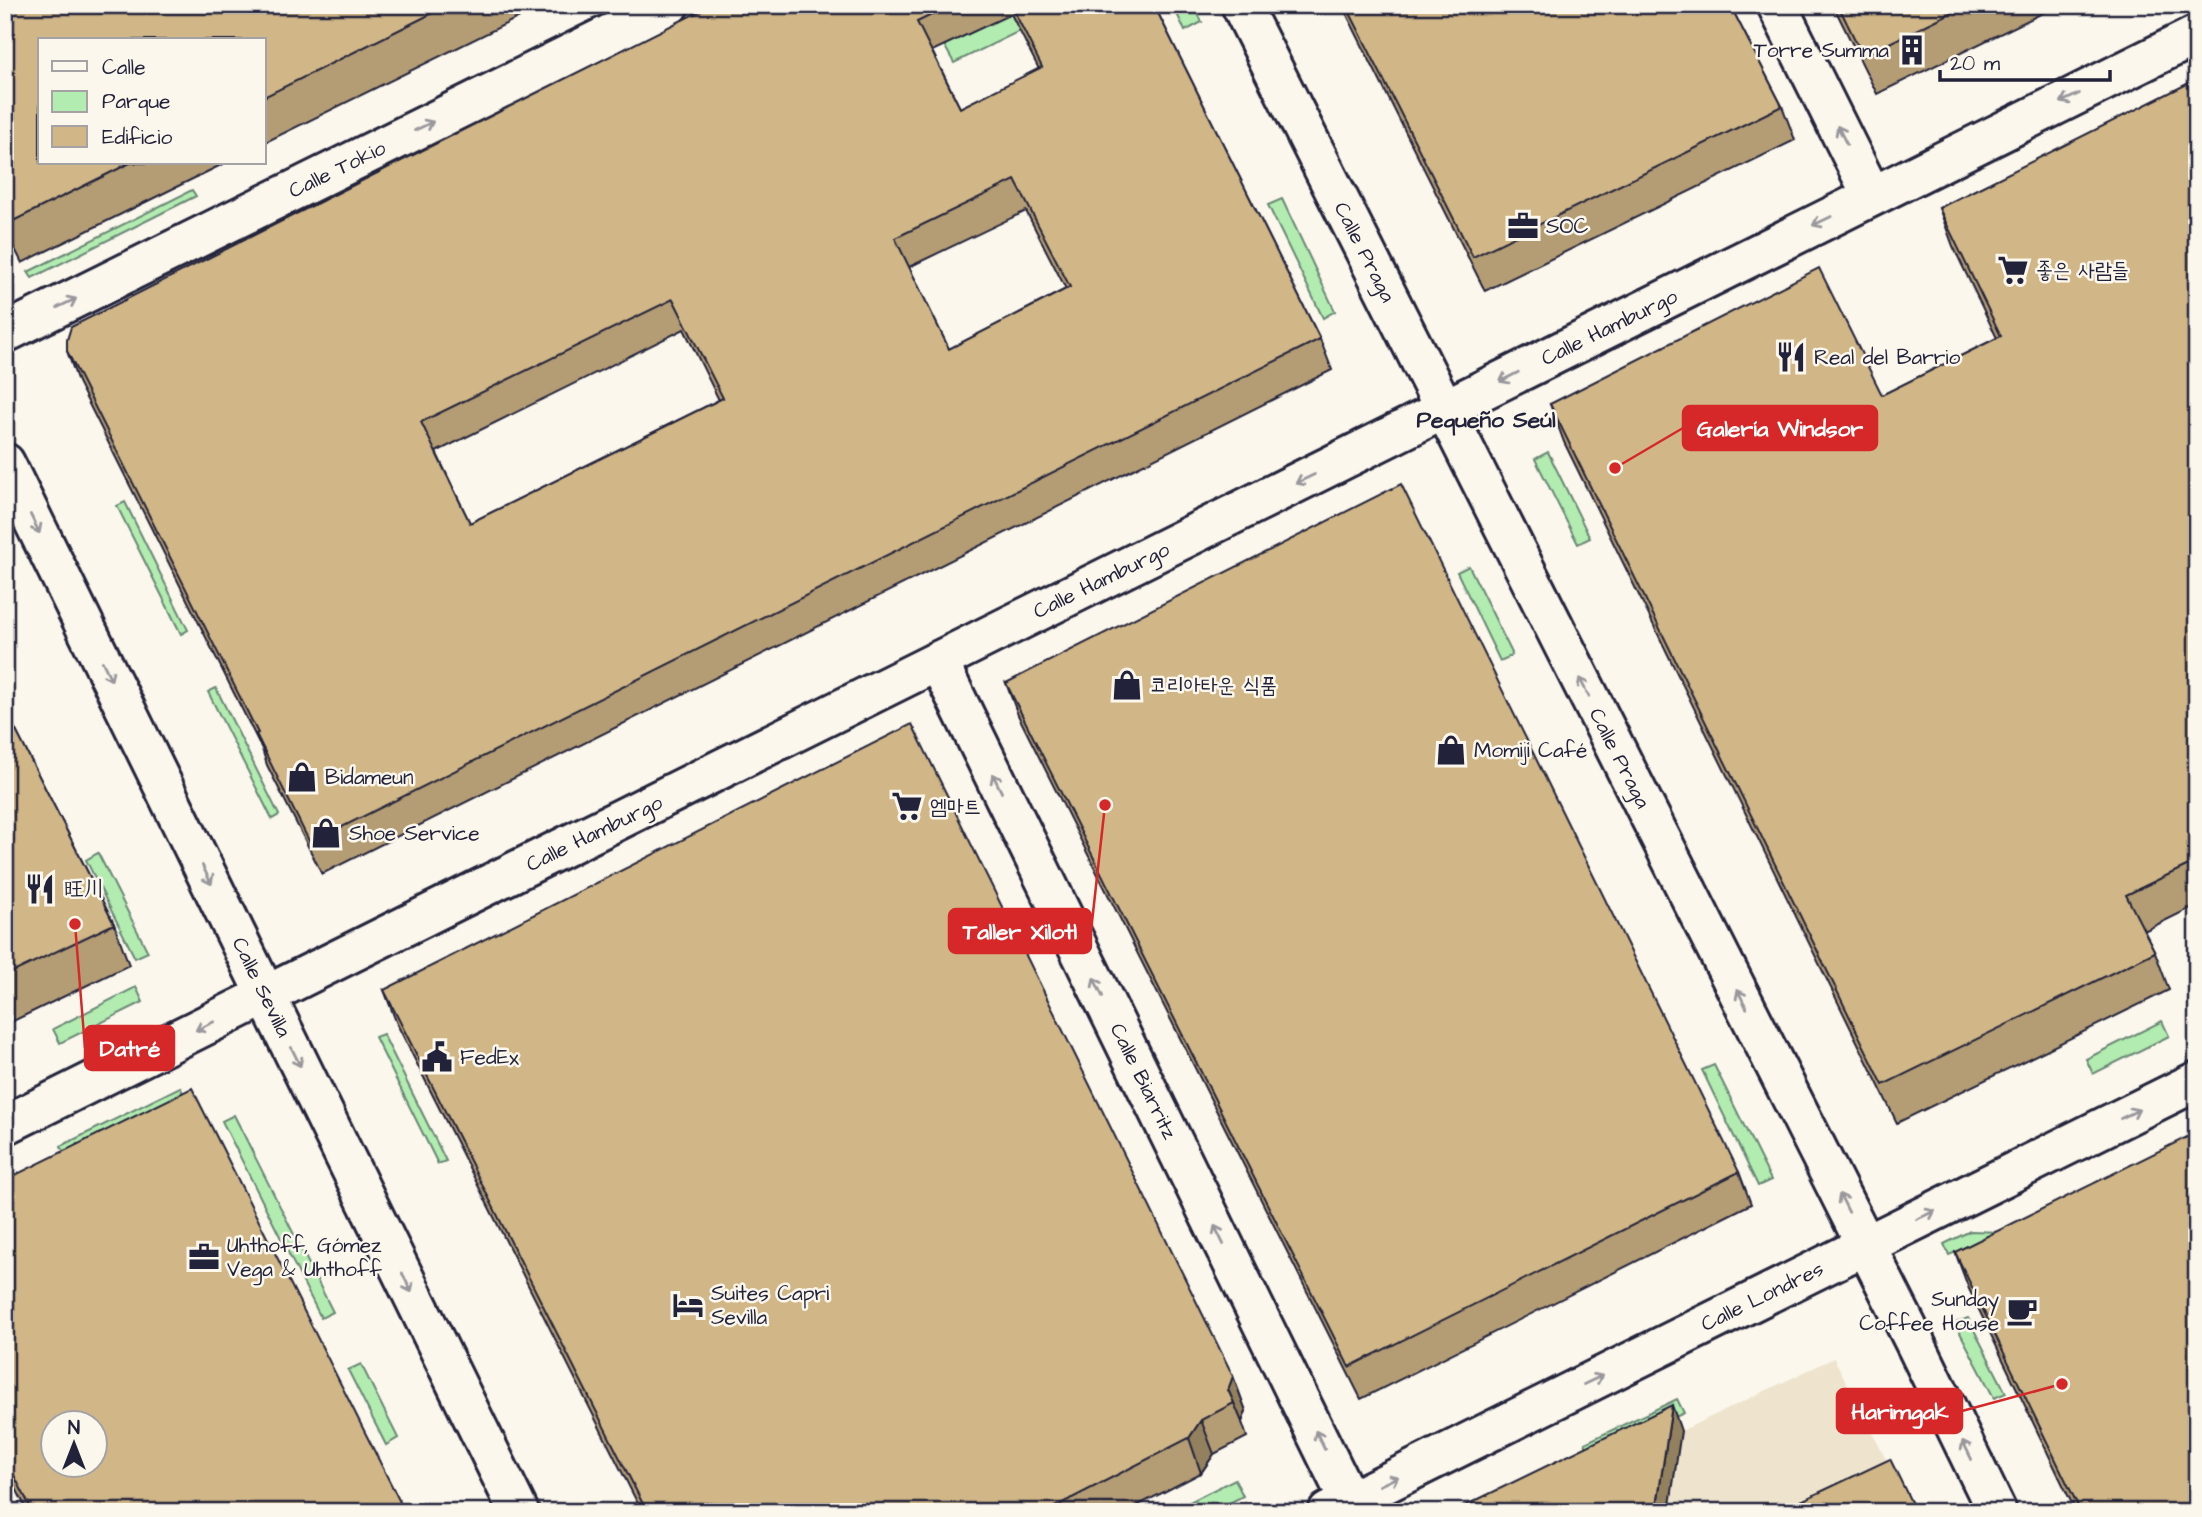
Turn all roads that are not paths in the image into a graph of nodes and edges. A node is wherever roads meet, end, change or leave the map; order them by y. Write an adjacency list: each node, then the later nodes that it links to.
1 (670, 5): 6 (street, Calle Tokio, one-way to 1)
2 (1241, 5): 7 (street, Calle Praga)
3 (1777, 5): 5 (street, one-way to 3)
4 (2197, 35): 5 (street, Calle Hamburgo, one-way to 5)
5 (1872, 197): 7 (street, Calle Hamburgo, one-way to 7)
6 (5, 333)
7 (1444, 409): 9 (street, Calle Hamburgo, one-way to 9); 13 (street, Calle Praga, one-way to 7)
8 (5, 463): 10 (street, Calle Sevilla, one-way to 10)
9 (938, 661): 10 (street, Calle Hamburgo); 14 (street, Calle Biarritz, one-way to 9)
10 (266, 996): 12 (street, Calle Hamburgo, one-way to 12); 15 (street, Calle Sevilla, one-way to 15)
11 (2197, 1081): 13 (street, Calle Londres, one-way to 11)
12 (5, 1125)
13 (1865, 1245): 14 (street, Calle Londres, one-way to 13); 16 (street, Calle Praga, one-way to 13)
14 (1338, 1506)
15 (519, 1512)
16 (1997, 1512)

